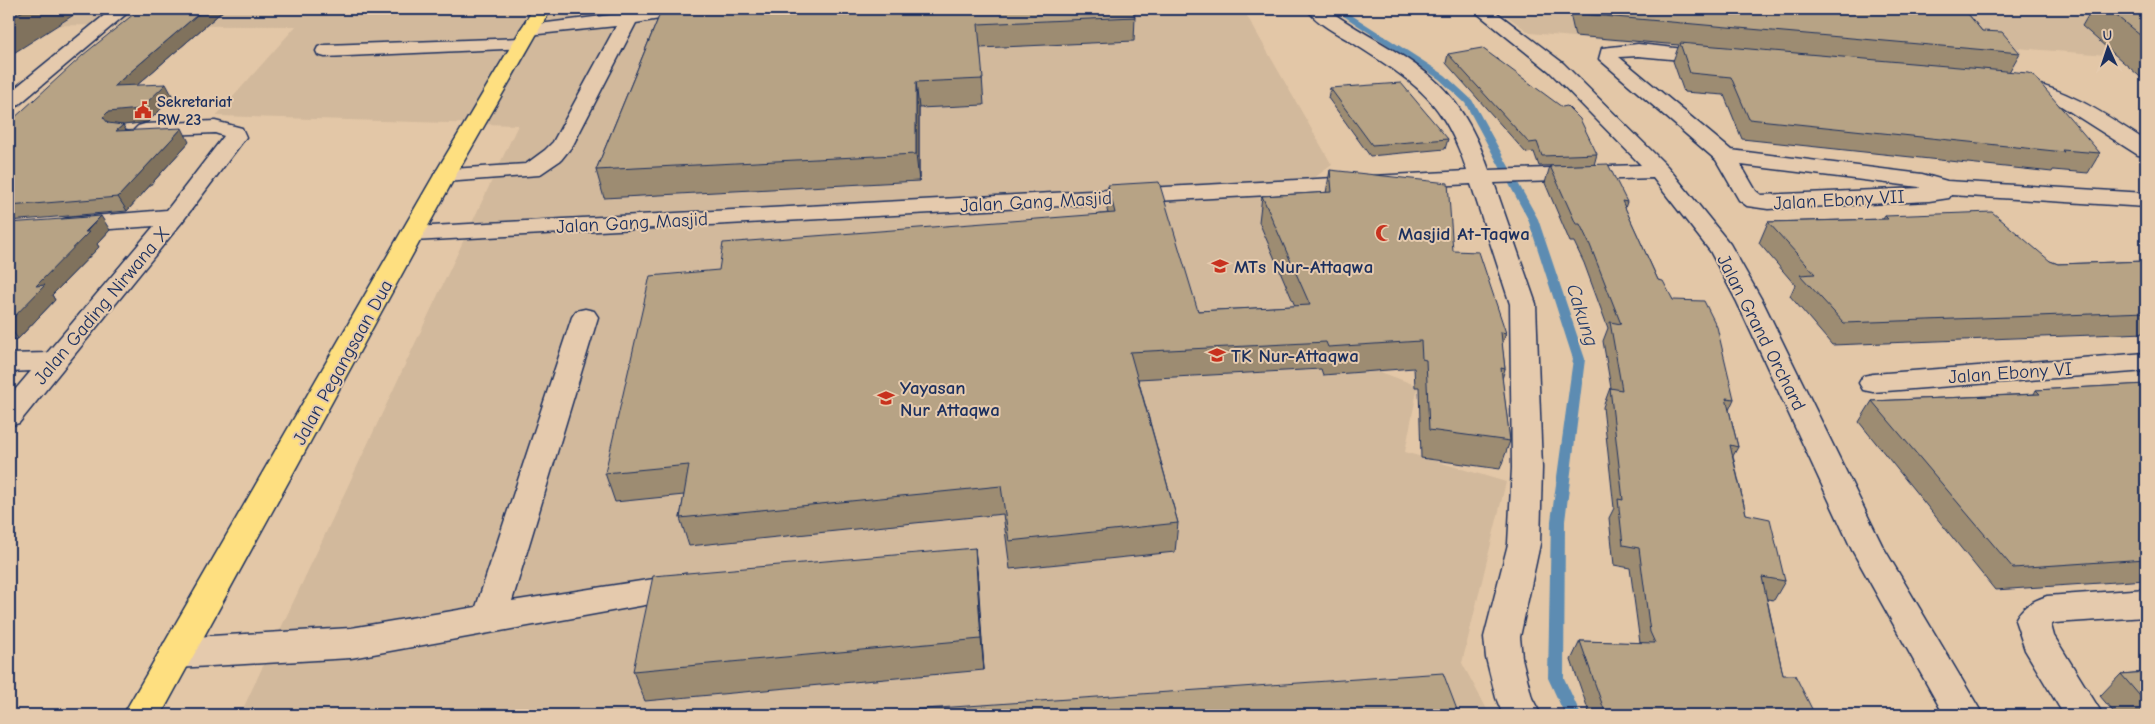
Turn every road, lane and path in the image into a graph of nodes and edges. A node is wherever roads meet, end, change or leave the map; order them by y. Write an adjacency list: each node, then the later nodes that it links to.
1 (123, 9): 11 (street)
2 (712, 9): 5 (street)
3 (1316, 9): 19 (street)
4 (1481, 9): 6 (street, Jalan Grand Orchard)
5 (629, 19): 7 (street); 18 (street)
6 (1509, 19): 17 (street, Jalan Grand Orchard)
7 (531, 28): 8 (street); 18 (main road, Jalan Pegangsaan Dua)
8 (324, 51)
9 (1735, 58): 16 (street, Jalan Ebony VII)
10 (17, 74): 11 (street)
11 (42, 74): 13 (street)
12 (1988, 82): 15 (street)
13 (9, 103)
14 (124, 131): 22 (street, Jalan Gading Nirwana X)
15 (2146, 150)
16 (1725, 156): 20 (street, Jalan Ebony VII); 20 (street, Jalan Ebony VII)
17 (1659, 171): 19 (street, Jalan Gang Masjid); 37 (street, Jalan Grand Orchard)
18 (446, 175): 24 (main road, Jalan Pegangsaan Dua)
19 (1488, 177): 24 (street, Jalan Gang Masjid); 36 (street)
20 (1945, 188): 21 (street, Jalan Ebony VII)
21 (2146, 200)
22 (174, 217): 23 (street, Jalan Gading Nirwana X); 26 (street, Jalan Gading Nirwana X)
23 (48, 226)
24 (413, 234): 34 (main road, Jalan Pegangsaan Dua)
25 (585, 317): 33 (street)
26 (55, 361): 28 (street); 30 (street, Jalan Gading Nirwana X)
27 (2146, 362): 29 (street, Jalan Ebony VI)
28 (9, 363)
29 (1873, 382)
30 (9, 416)
31 (713, 584): 33 (street)
32 (2146, 603): 38 (street)
33 (490, 618): 34 (street)
34 (178, 653): 35 (main road, Jalan Pegangsaan Dua)
35 (142, 715)
36 (1522, 715)
37 (1964, 715)
38 (2084, 715)

